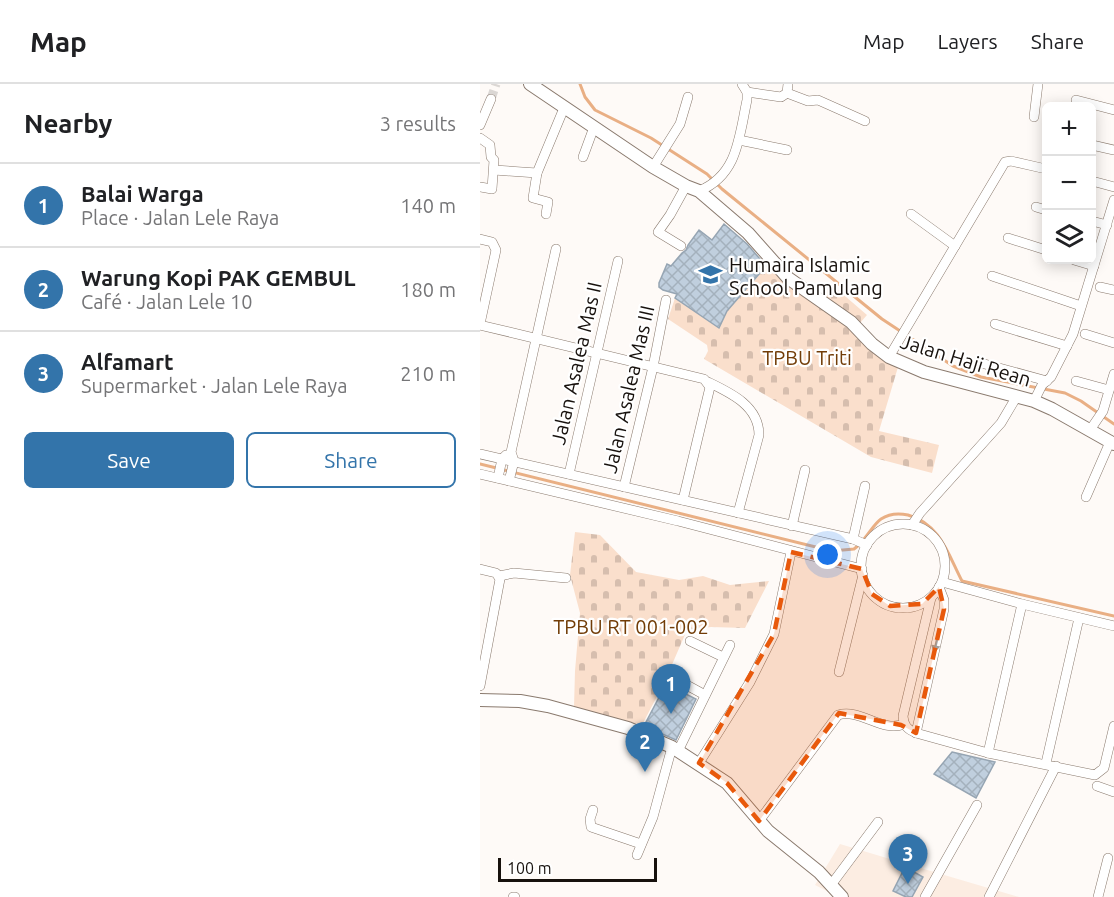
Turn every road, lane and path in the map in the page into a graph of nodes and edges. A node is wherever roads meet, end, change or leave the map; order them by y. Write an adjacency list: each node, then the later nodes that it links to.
1 (530, 84): 8 (street, Jalan Haji Rean)
2 (1038, 84): 10 (street)
3 (745, 88): 4 (street); 15 (street)
4 (788, 88): 11 (street)
5 (688, 97): 20 (street)
6 (491, 99): 12 (street)
7 (1076, 100): 9 (street)
8 (564, 108): 13 (street, Jalan Haji Rean); 23 (street)
9 (1114, 110)
10 (1034, 117)
11 (865, 121)
12 (480, 124)
13 (594, 128): 19 (street); 20 (street, Jalan Haji Rean)
14 (480, 138): 22 (street)
15 (738, 140): 17 (street); 28 (street)
16 (1096, 146): 18 (street)
17 (787, 150)
18 (1114, 150)
19 (583, 157)
20 (653, 167): 25 (street, Jalan Haji Rean)
21 (1042, 168): 39 (street)
22 (494, 170): 23 (street); 26 (street)
23 (537, 173): 32 (street)
24 (1096, 182): 27 (street)
25 (686, 186): 28 (street, Jalan Haji Rean); 38 (street)
26 (480, 187)
27 (1114, 187)
28 (703, 189): 57 (street, Jalan Haji Rean)
29 (1114, 200): 35 (street)
30 (1036, 207): 31 (street)
31 (1042, 209)
32 (546, 214)
33 (911, 214): 39 (street)
34 (1096, 222): 35 (street)
35 (1107, 225): 44 (street)
36 (1008, 238): 40 (street)
37 (480, 239): 51 (street)
38 (681, 246)
39 (955, 246): 57 (street)
40 (1042, 248)
41 (556, 249): 53 (street)
42 (618, 261): 56 (street, Jalan Asalea Mas II)
43 (1087, 264): 44 (street)
44 (1094, 266): 49 (street)
45 (992, 276): 49 (street)
46 (1100, 287): 47 (street)
47 (1114, 290)
48 (666, 300): 59 (street, Jalan Asalea Mas III)
49 (1081, 306): 55 (street)
50 (994, 324): 55 (street)
51 (480, 325): 53 (street)
52 (1084, 334): 54 (street)
53 (537, 340): 56 (street); 68 (street)
54 (1114, 343)
55 (1067, 346): 63 (street)
56 (597, 353): 59 (street); 74 (street, Jalan Asalea Mas II)
57 (889, 357): 65 (street, Jalan Haji Rean)
58 (981, 363): 63 (street)
59 (653, 367): 62 (street); 78 (street, Jalan Asalea Mas III)
60 (1114, 374): 64 (street)
61 (1076, 381): 64 (street)
62 (708, 382): 80 (street); 81 (street)
63 (1040, 390): 65 (street, Jalan Haji Rean); 66 (street, Jalan Haji Rean)
64 (1109, 390): 66 (street)
65 (1017, 396): 82 (street)
66 (1094, 425): 67 (street, Jalan Haji Rean)
67 (1112, 443): 79 (street)
68 (510, 452): 70 (street); 71 (street)
69 (480, 454): 70 (street)
70 (502, 459): 71 (street); 75 (street)
71 (514, 461): 74 (street); 76 (street)
72 (805, 470): 83 (street)
73 (480, 474): 75 (street)
74 (569, 474): 78 (street)
75 (498, 478): 76 (street)
76 (510, 481): 85 (street)
77 (866, 486): 84 (street)
78 (624, 487): 80 (street)
79 (1086, 497)
80 (683, 500): 81 (street)
81 (738, 513): 83 (street)
82 (912, 525): 84 (street); 90 (street)
83 (792, 526): 84 (street)
84 (860, 542): 87 (street)
85 (791, 552): 87 (street); 110 (street)
86 (480, 569): 88 (street)
87 (862, 572): 91 (street); 100 (street)
88 (499, 576): 89 (street); 96 (street)
89 (566, 578)
90 (941, 584): 91 (street); 92 (street); 107 (street, one-way to 107)
91 (931, 598): 105 (street)
92 (1022, 604): 93 (street); 109 (street)
93 (1079, 618): 95 (street); 111 (street)
94 (480, 627): 96 (street)
95 (1114, 627)
96 (490, 632): 102 (street)
97 (690, 642): 99 (street)
98 (730, 645): 99 (street)
99 (723, 657): 103 (street)
100 (839, 672)
101 (672, 677): 103 (street)
102 (480, 686)
103 (705, 695): 108 (street)
104 (480, 700): 108 (street)
105 (904, 724): 107 (street); 116 (street)
106 (1114, 726): 111 (street)
107 (916, 734): 109 (street)
108 (675, 749): 110 (street); 118 (street)
109 (988, 753): 111 (street)
110 (699, 763): 116 (street)
111 (1051, 764): 124 (street)
112 (1097, 786): 113 (street)
113 (1114, 792)
114 (977, 805): 123 (street)
115 (593, 810): 118 (street)
116 (759, 821): 121 (street)
117 (878, 822): 121 (street)
118 (641, 844): 119 (street)
119 (637, 855)
120 (1108, 858): 125 (street)
121 (831, 885): 122 (street)
122 (842, 897)
123 (926, 897)
124 (990, 897)
125 (1098, 897)

